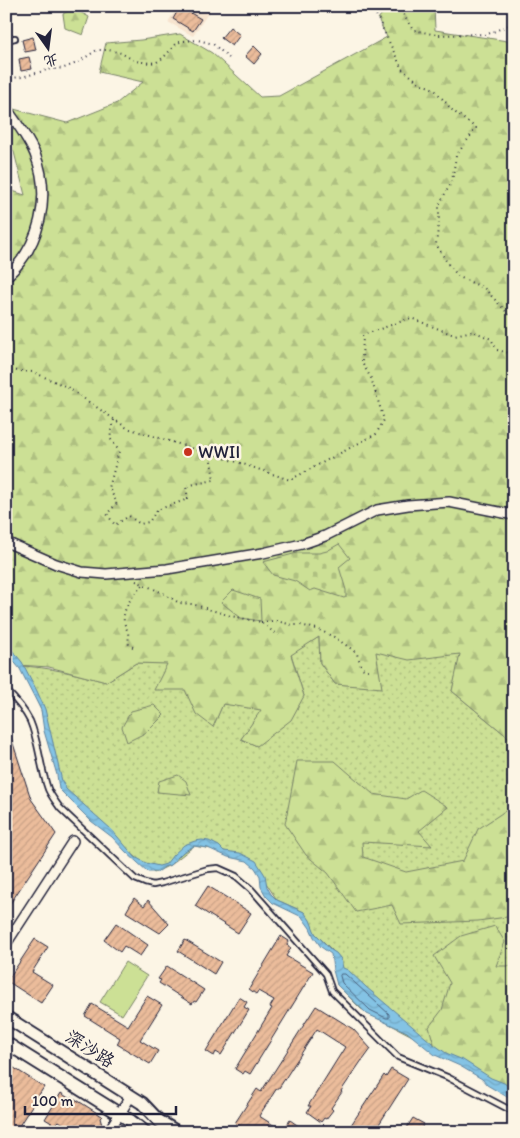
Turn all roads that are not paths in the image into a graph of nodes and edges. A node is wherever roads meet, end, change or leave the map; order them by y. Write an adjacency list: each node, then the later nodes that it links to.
1 (15, 38): 2 (lane)
2 (6, 40)
3 (6, 108): 4 (street)
4 (6, 277)
5 (514, 515): 6 (street)
6 (6, 542)
7 (6, 690): 13 (lane)
8 (72, 841): 9 (street)
9 (6, 944)
10 (6, 1017): 12 (main road, 深沙路)
11 (6, 1043): 14 (main road)
12 (131, 1096): 14 (street); 17 (main road, 深沙路)
13 (514, 1112)
14 (119, 1114): 15 (street); 16 (main road)
15 (108, 1132)
16 (145, 1132)
17 (177, 1132)

